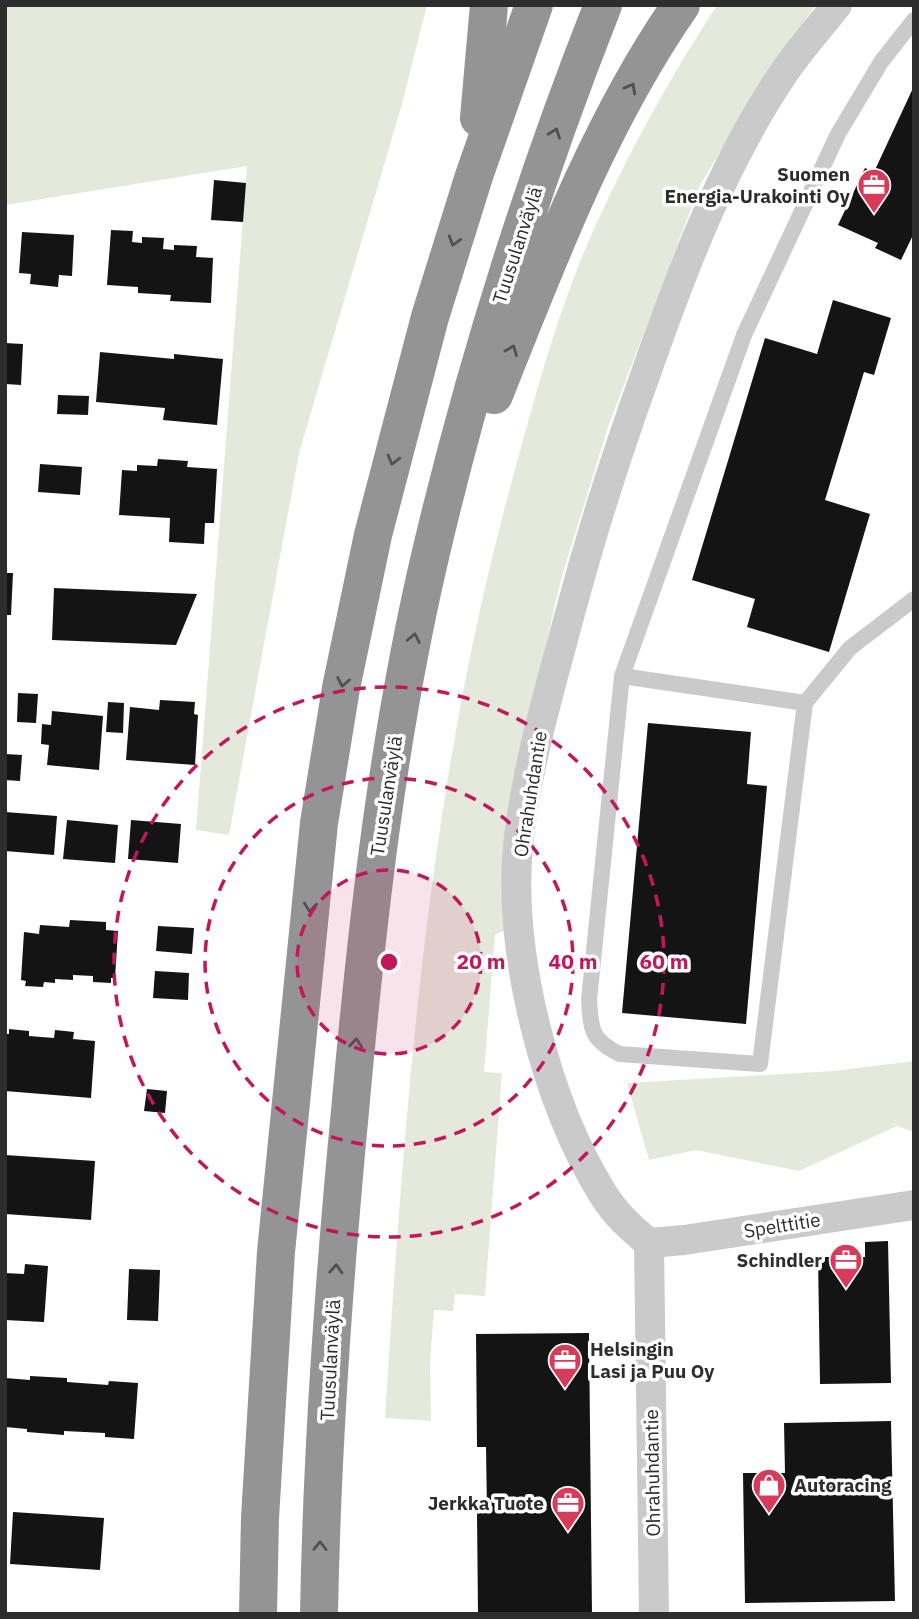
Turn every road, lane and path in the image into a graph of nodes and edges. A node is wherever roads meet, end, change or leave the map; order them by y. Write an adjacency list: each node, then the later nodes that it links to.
1 (489, 5): 7 (highway)
2 (534, 5): 7 (highway)
3 (603, 5): 8 (highway, Tuusulanväylä, one-way to 3)
4 (681, 5): 8 (highway, one-way to 4)
5 (837, 5): 13 (street, Ohrahuhdantie)
6 (914, 20): 10 (lane)
7 (474, 176): 14 (highway, one-way to 14)
8 (432, 550): 15 (highway, Tuusulanväylä, one-way to 8)
9 (914, 598): 11 (lane)
10 (622, 676): 11 (lane); 11 (lane)
11 (805, 703)
12 (914, 1205): 13 (street, Spelttitie)
13 (649, 1243): 16 (street, Ohrahuhdantie)
14 (258, 1614)
15 (319, 1614)
16 (654, 1614)

